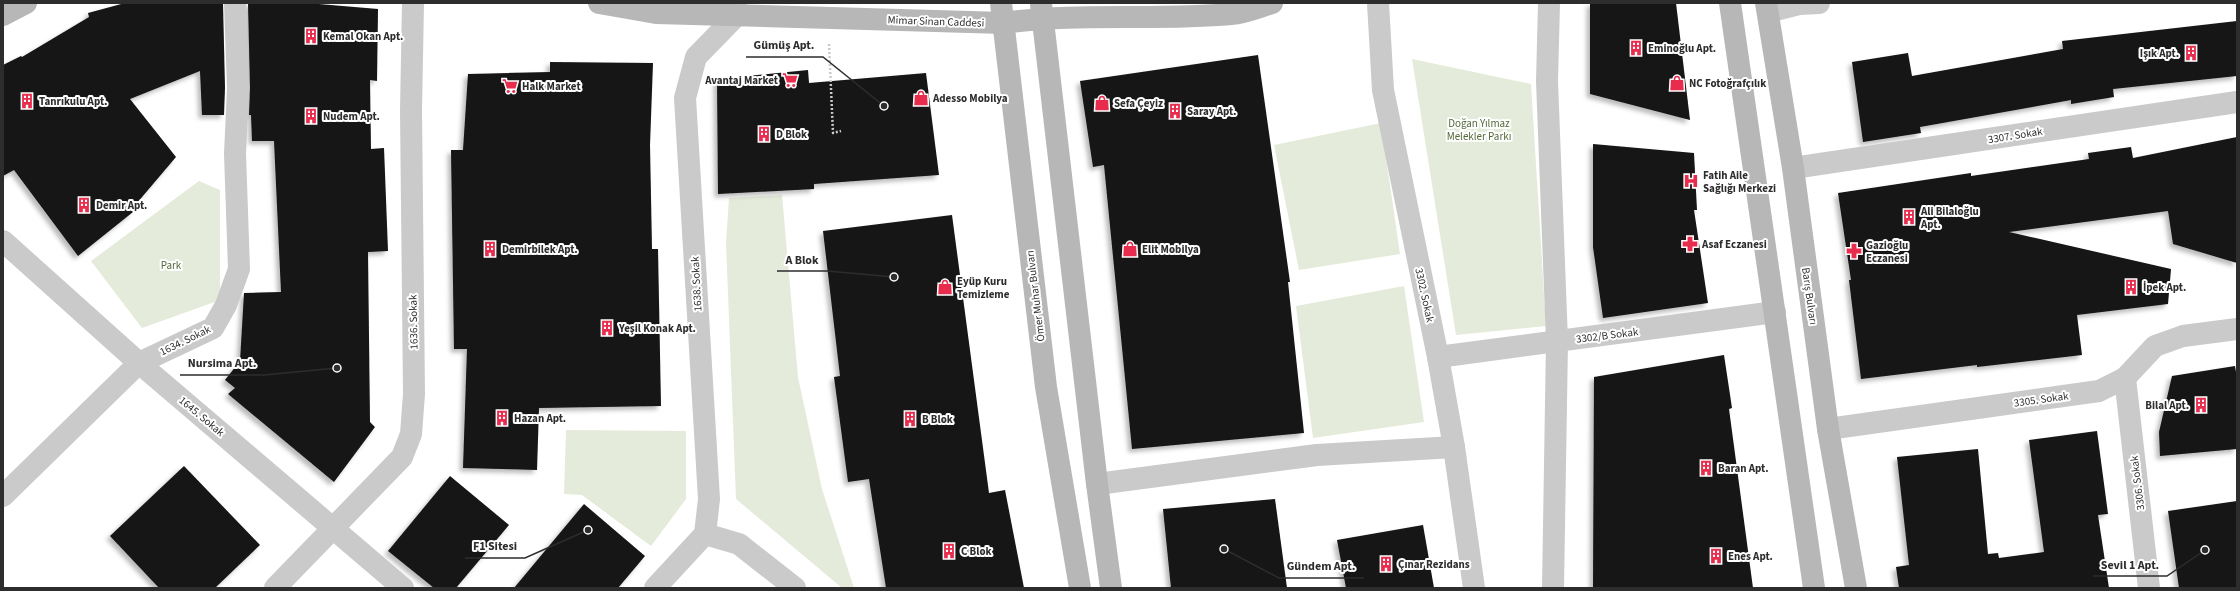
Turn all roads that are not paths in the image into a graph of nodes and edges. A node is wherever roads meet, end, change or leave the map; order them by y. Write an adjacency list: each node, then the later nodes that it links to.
1 (26, 3): 14 (main road)
2 (235, 3): 22 (street, 1634. Sokak)
3 (413, 3): 28 (street, 1636. Sokak)
4 (599, 3): 11 (main road, Mimar Sinan Caddesi)
5 (1272, 3): 12 (main road, Mimar Sinan Caddesi)
6 (1378, 3): 21 (street, 3302. Sokak)
7 (1549, 3): 20 (street)
8 (1730, 3): 18 (main road)
9 (1819, 3): 10 (street)
10 (1767, 8): 16 (main road, Barış Bulvarı)
11 (736, 9): 13 (main road, Mimar Sinan Caddesi); 29 (street, 1638. Sokak)
12 (1041, 10): 13 (main road, Mimar Sinan Caddesi); 26 (main road)
13 (1002, 13): 34 (main road, Ömer Muhar Bulvarı)
14 (3, 15)
15 (2237, 102): 16 (street, 3307. Sokak)
16 (1793, 168): 24 (main road, Barış Bulvarı)
17 (3, 240): 22 (street, 1645. Sokak)
18 (1775, 312): 20 (street, 3302/B Sokak); 38 (main road)
19 (2237, 329): 23 (street, 3305. Sokak)
20 (1557, 341): 21 (street, 3302/B Sokak); 37 (street)
21 (1438, 357): 25 (street, 3302. Sokak)
22 (139, 363): 27 (street, 1634. Sokak); 28 (street, 1645. Sokak)
23 (2124, 378): 24 (street, 3305. Sokak); 40 (street, 3306. Sokak)
24 (1828, 429): 39 (main road, Barış Bulvarı)
25 (1454, 447): 26 (street); 36 (street, 3302. Sokak)
26 (1096, 484): 35 (main road)
27 (3, 496)
28 (334, 527): 30 (street, 1636. Sokak); 31 (street, 1645. Sokak)
29 (705, 534): 32 (street); 33 (street)
30 (275, 588)
31 (403, 588)
32 (655, 588)
33 (795, 588)
34 (1080, 588)
35 (1111, 588)
36 (1474, 588)
37 (1553, 588)
38 (1814, 588)
39 (1856, 588)
40 (2149, 588)

